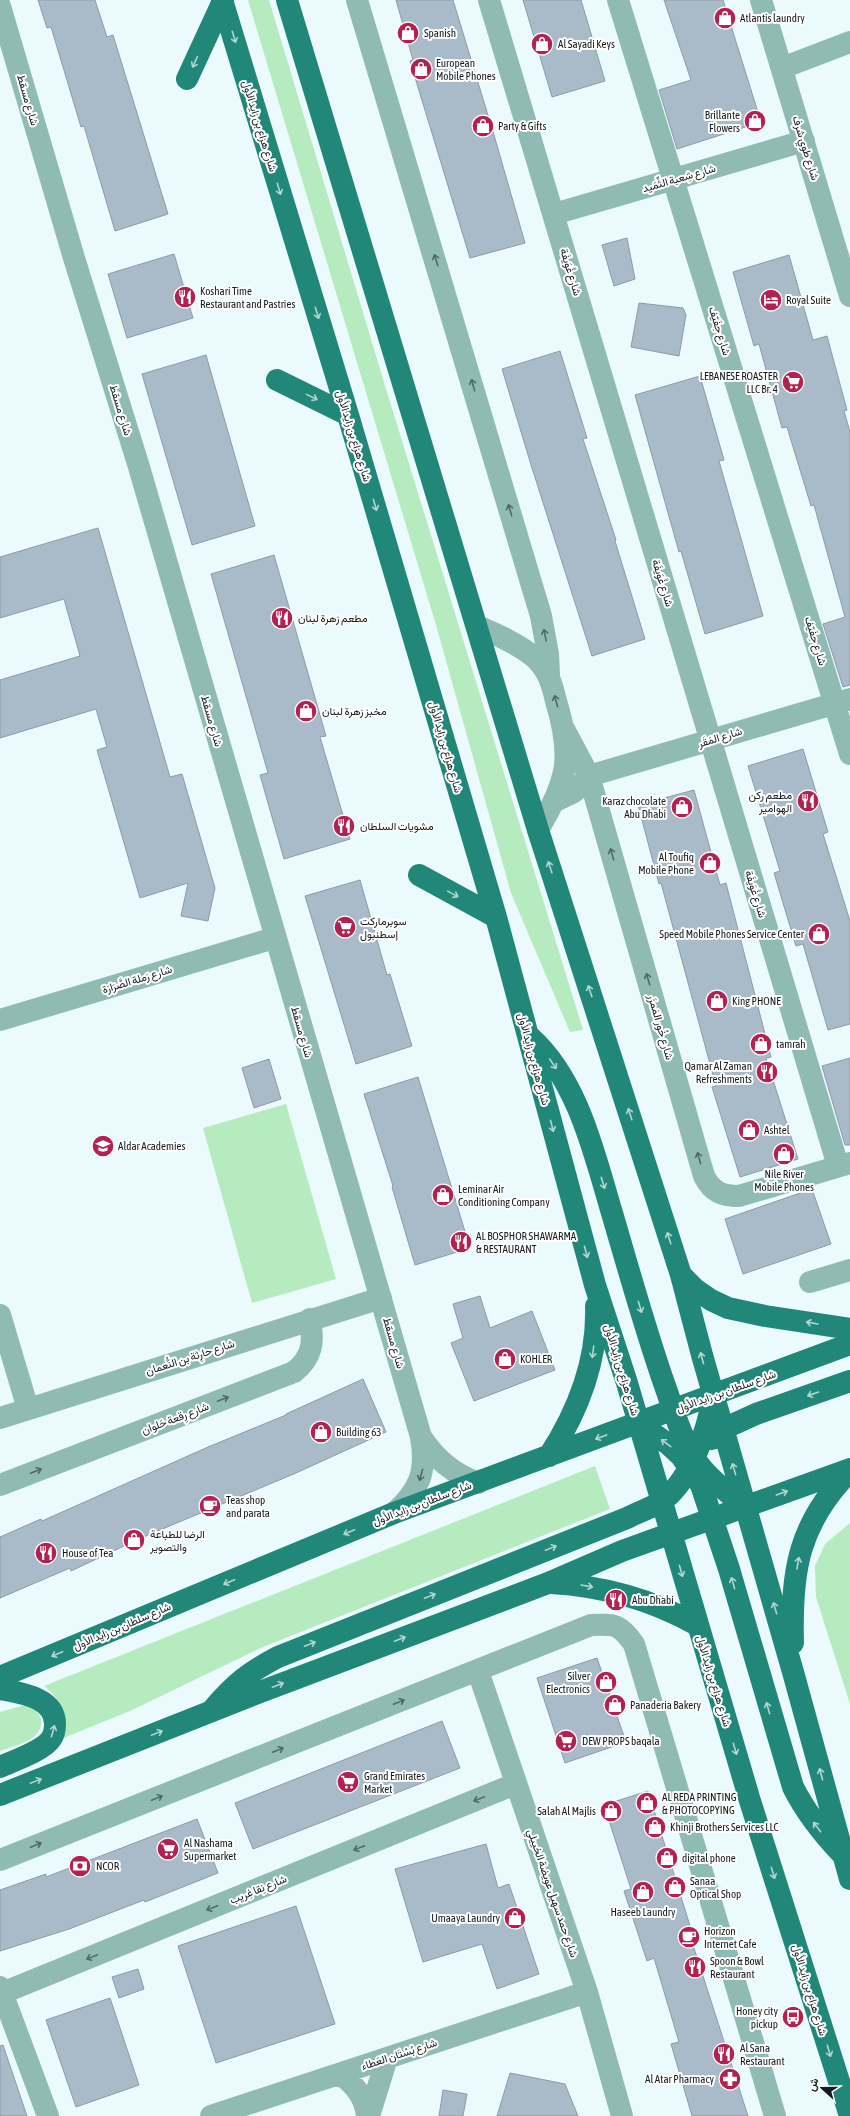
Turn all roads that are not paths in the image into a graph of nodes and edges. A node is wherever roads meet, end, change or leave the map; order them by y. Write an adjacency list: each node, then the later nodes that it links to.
1 (286, 0): 17 (main road)
2 (357, 0): 18 (street, one-way to 2)
3 (489, 0): 13 (street, شارع غُوَيفَة)
4 (618, 0): 12 (street, شارع حِفَيّف)
5 (761, 0): 9 (street, شارع طوي شرف)
6 (222, 1): 10 (main road, one-way to 10); 16 (main road, شارع هزاع بن زايد الأول, one-way to 16)
7 (0, 6): 28 (street, شارع مسقط)
8 (850, 42): 9 (street)
9 (782, 68): 11 (street, شارع طوي شرف)
10 (187, 79)
11 (804, 142): 12 (street, شارع شِعبة الثِّمَيد); 14 (street, شارع طوي شرف)
12 (674, 179): 13 (street, شارع شِعبة الثِّمَيد); 19 (street, شارع حِفَيّف)
13 (554, 214): 21 (street, شارع غُوَيفَة)
14 (850, 296)
15 (277, 380): 16 (main road, one-way to 16)
16 (348, 415): 27 (main road, شارع هزاع بن زايد الأول, one-way to 27)
17 (477, 626): 18 (street); 25 (main road)
18 (548, 674): 20 (street, one-way to 18)
19 (842, 701): 21 (street, شارع المَقَر); 22 (street, شارع حِفَيّف)
20 (564, 729): 23 (street, شارع خُور المَمزَر); 24 (street)
21 (710, 740): 23 (street, شارع المَقَر); 31 (street, شارع غُوَيفَة)
22 (850, 754)
23 (589, 776): 24 (street); 31 (street, شارع خُور المَمزَر, one-way to 23)
24 (555, 801): 25 (street)
25 (538, 830): 33 (main road, one-way to 25)
26 (419, 875): 27 (main road, one-way to 27)
27 (496, 917): 30 (main road, شارع هزاع بن زايد الأول)
28 (274, 938): 29 (street, شارع رَملة الصَّرَارَة); 36 (street, شارع مسقط)
29 (0, 1020)
30 (527, 1034): 35 (main road, شارع هزاع بن زايد الأول, one-way to 35); 44 (main road, one-way to 44)
31 (844, 1164)
32 (850, 1270): 34 (street)
33 (681, 1275): 39 (main road, one-way to 33); 42 (main road, one-way to 33)
34 (810, 1282)
35 (595, 1285): 46 (main road, شارع هزاع بن زايد الأول); 49 (main road, one-way to 49)
36 (381, 1298): 38 (street, شارع حارِثة بن النُّعمان); 48 (street, شارع مسقط)
37 (0, 1315): 43 (street)
38 (310, 1319): 43 (street, شارع حارِثة بن النُّعمان); 53 (street, شارع رِقعة حَلوان, one-way to 38)
39 (850, 1329)
40 (850, 1344): 42 (main road, شارع سلطان بن زايد الأول)
41 (850, 1382): 47 (main road, one-way to 47)
42 (713, 1395): 44 (main road, شارع سلطان بن زايد الأول); 47 (main road); 50 (main road)
43 (28, 1409): 45 (street, شارع حارِثة بن النُّعمان)
44 (674, 1410): 46 (main road, شارع سلطان بن زايد الأول); 50 (main road)
45 (0, 1418)
46 (638, 1423): 49 (main road, شارع سلطان بن زايد الأول, one-way to 49); 50 (main road, one-way to 46); 54 (main road, شارع هزاع بن زايد الأول)
47 (723, 1428): 50 (main road); 55 (main road, one-way to 47)
48 (421, 1437): 52 (street, شارع مسقط); 56 (street, شارع مسقط, one-way to 56)
49 (549, 1456): 52 (main road, شارع سلطان بن زايد الأول)
50 (693, 1463): 54 (main road); 55 (main road); 57 (main road); 58 (main road)
51 (850, 1470): 55 (main road, one-way to 51); 62 (main road, one-way to 51)
52 (478, 1483): 56 (main road, شارع سلطان بن زايد الأول)
53 (0, 1485)
54 (661, 1502): 58 (main road, شارع هزاع بن زايد الأول); 65 (main road, one-way to 54)
55 (745, 1507): 57 (main road); 62 (main road, one-way to 55)
56 (394, 1513): 63 (main road, شارع سلطان بن زايد الأول, one-way to 63)
57 (712, 1518): 58 (main road); 69 (main road, one-way to 57)
58 (670, 1534): 59 (main road); 60 (main road, شارع هزاع بن زايد الأول, one-way to 60)
59 (548, 1583): 60 (main road, one-way to 60); 65 (main road, one-way to 59)
60 (697, 1625): 81 (main road, شارع هزاع بن زايد الأول, one-way to 81)
61 (478, 1671): 67 (street, شارع حمد سهيل عويضة الخييلي); 70 (street, one-way to 61); 80 (street)
62 (793, 1672): 69 (main road, one-way to 62)
63 (0, 1678)
64 (0, 1689): 66 (main road, one-way to 64)
65 (210, 1712): 68 (main road, one-way to 65)
66 (0, 1767)
67 (515, 1784): 72 (street, شارع نِقا غِريب, one-way to 72); 73 (street, شارع حمد سهيل عويضة الخييلي)
68 (0, 1795)
69 (844, 1856): 71 (main road)
70 (0, 1860)
71 (850, 1879)
72 (1, 1991): 76 (street)
73 (587, 1992): 74 (street, شارع بُسْتَان العَطاء); 79 (street, شارع حمد سهيل عويضة الخييلي)
74 (387, 2058): 75 (street, شارع بُسْتَان العَطاء); 78 (street)
75 (339, 2074): 77 (street, شارع بُسْتَان العَطاء); 78 (street)
76 (48, 2116)
77 (211, 2116)
78 (368, 2116)
79 (622, 2116)
80 (775, 2116)
81 (850, 2116)

